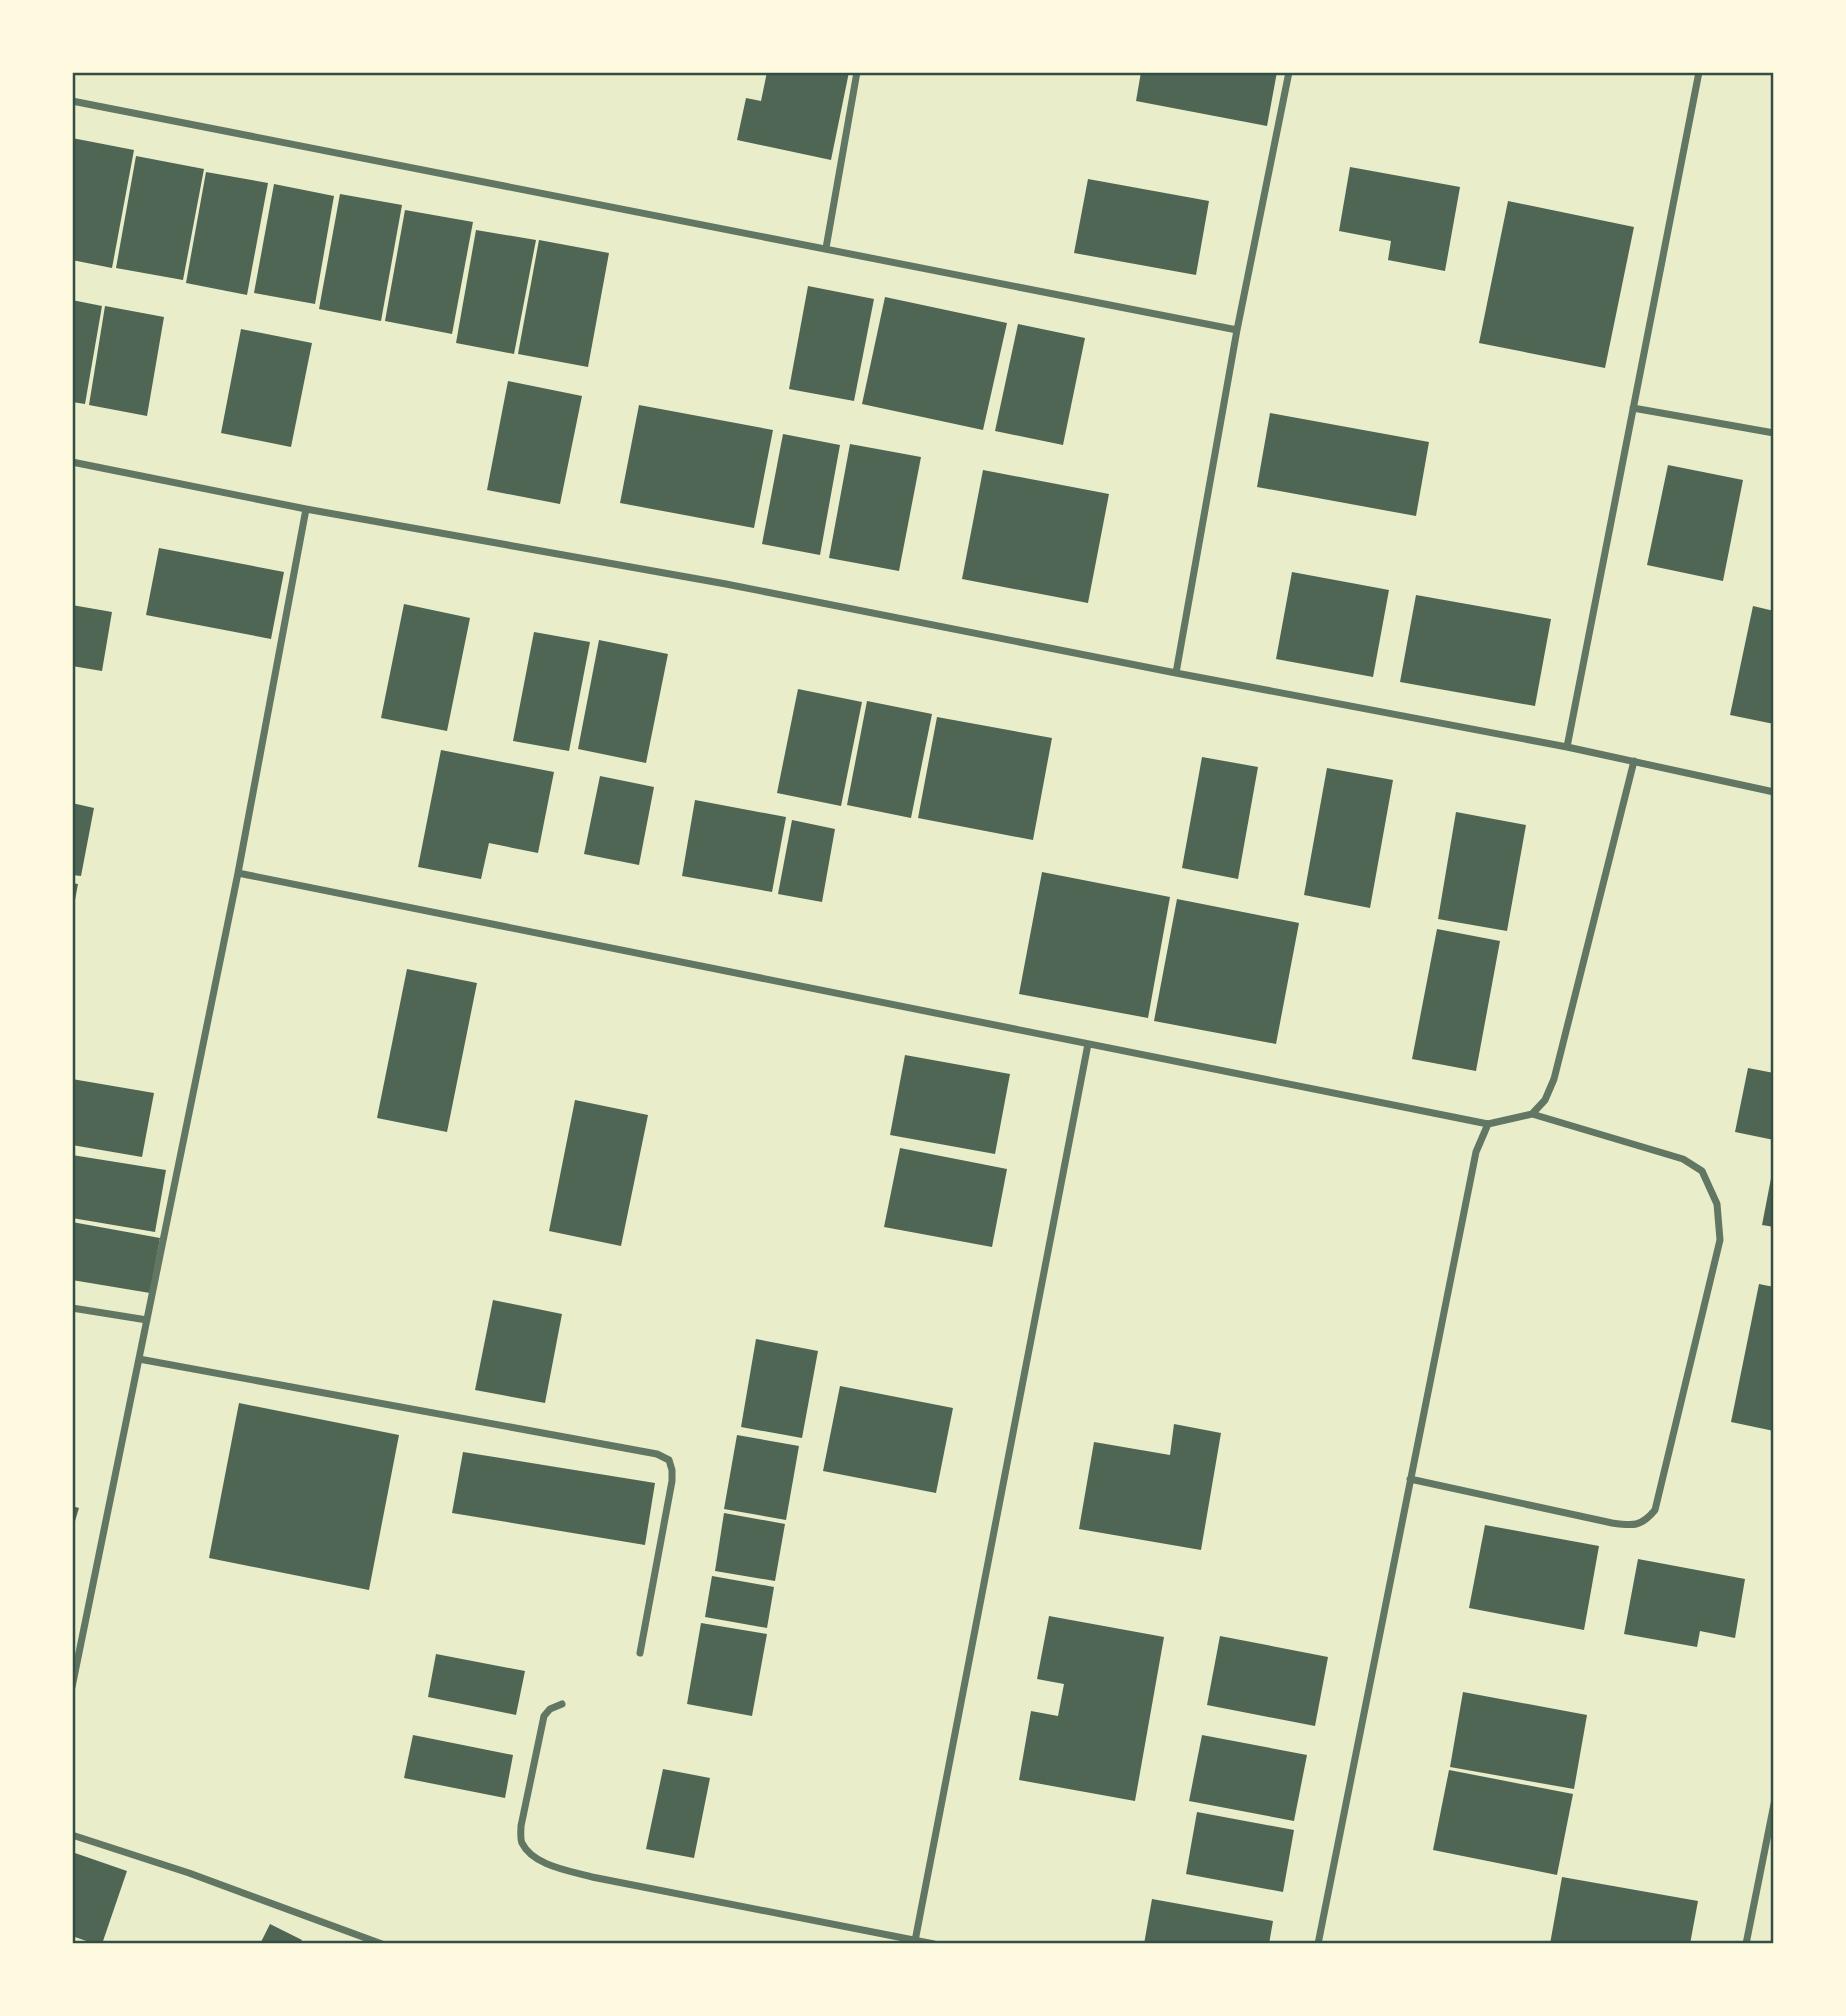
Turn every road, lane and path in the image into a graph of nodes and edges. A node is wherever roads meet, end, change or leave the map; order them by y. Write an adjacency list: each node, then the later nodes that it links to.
1 (857, 72): 5 (street)
2 (1289, 72): 6 (street)
3 (1699, 72): 7 (street)
4 (72, 101): 5 (street)
5 (826, 248): 6 (street)
6 (1237, 330): 11 (street)
7 (1633, 408): 8 (street); 12 (street)
8 (1774, 433)
9 (72, 462): 10 (street)
10 (306, 509): 11 (street); 15 (street)
11 (1176, 673): 12 (street)
12 (1567, 747): 13 (street)
13 (1634, 761): 14 (street); 17 (street)
14 (1774, 792)
15 (238, 873): 16 (street); 20 (street)
16 (1088, 1044): 18 (street); 28 (street)
17 (1532, 1114): 18 (street); 22 (street)
18 (1488, 1124): 22 (street)
19 (72, 1308): 20 (street)
20 (147, 1320): 21 (street)
21 (139, 1359): 23 (street); 24 (street)
22 (1410, 1479): 31 (street)
23 (640, 1653)
24 (72, 1687)
25 (562, 1703): 28 (street)
26 (1774, 1804): 32 (street)
27 (72, 1835): 29 (street)
28 (915, 1941): 30 (street)
29 (382, 1944)
30 (934, 1944)
31 (1318, 1944)
32 (1746, 1944)

